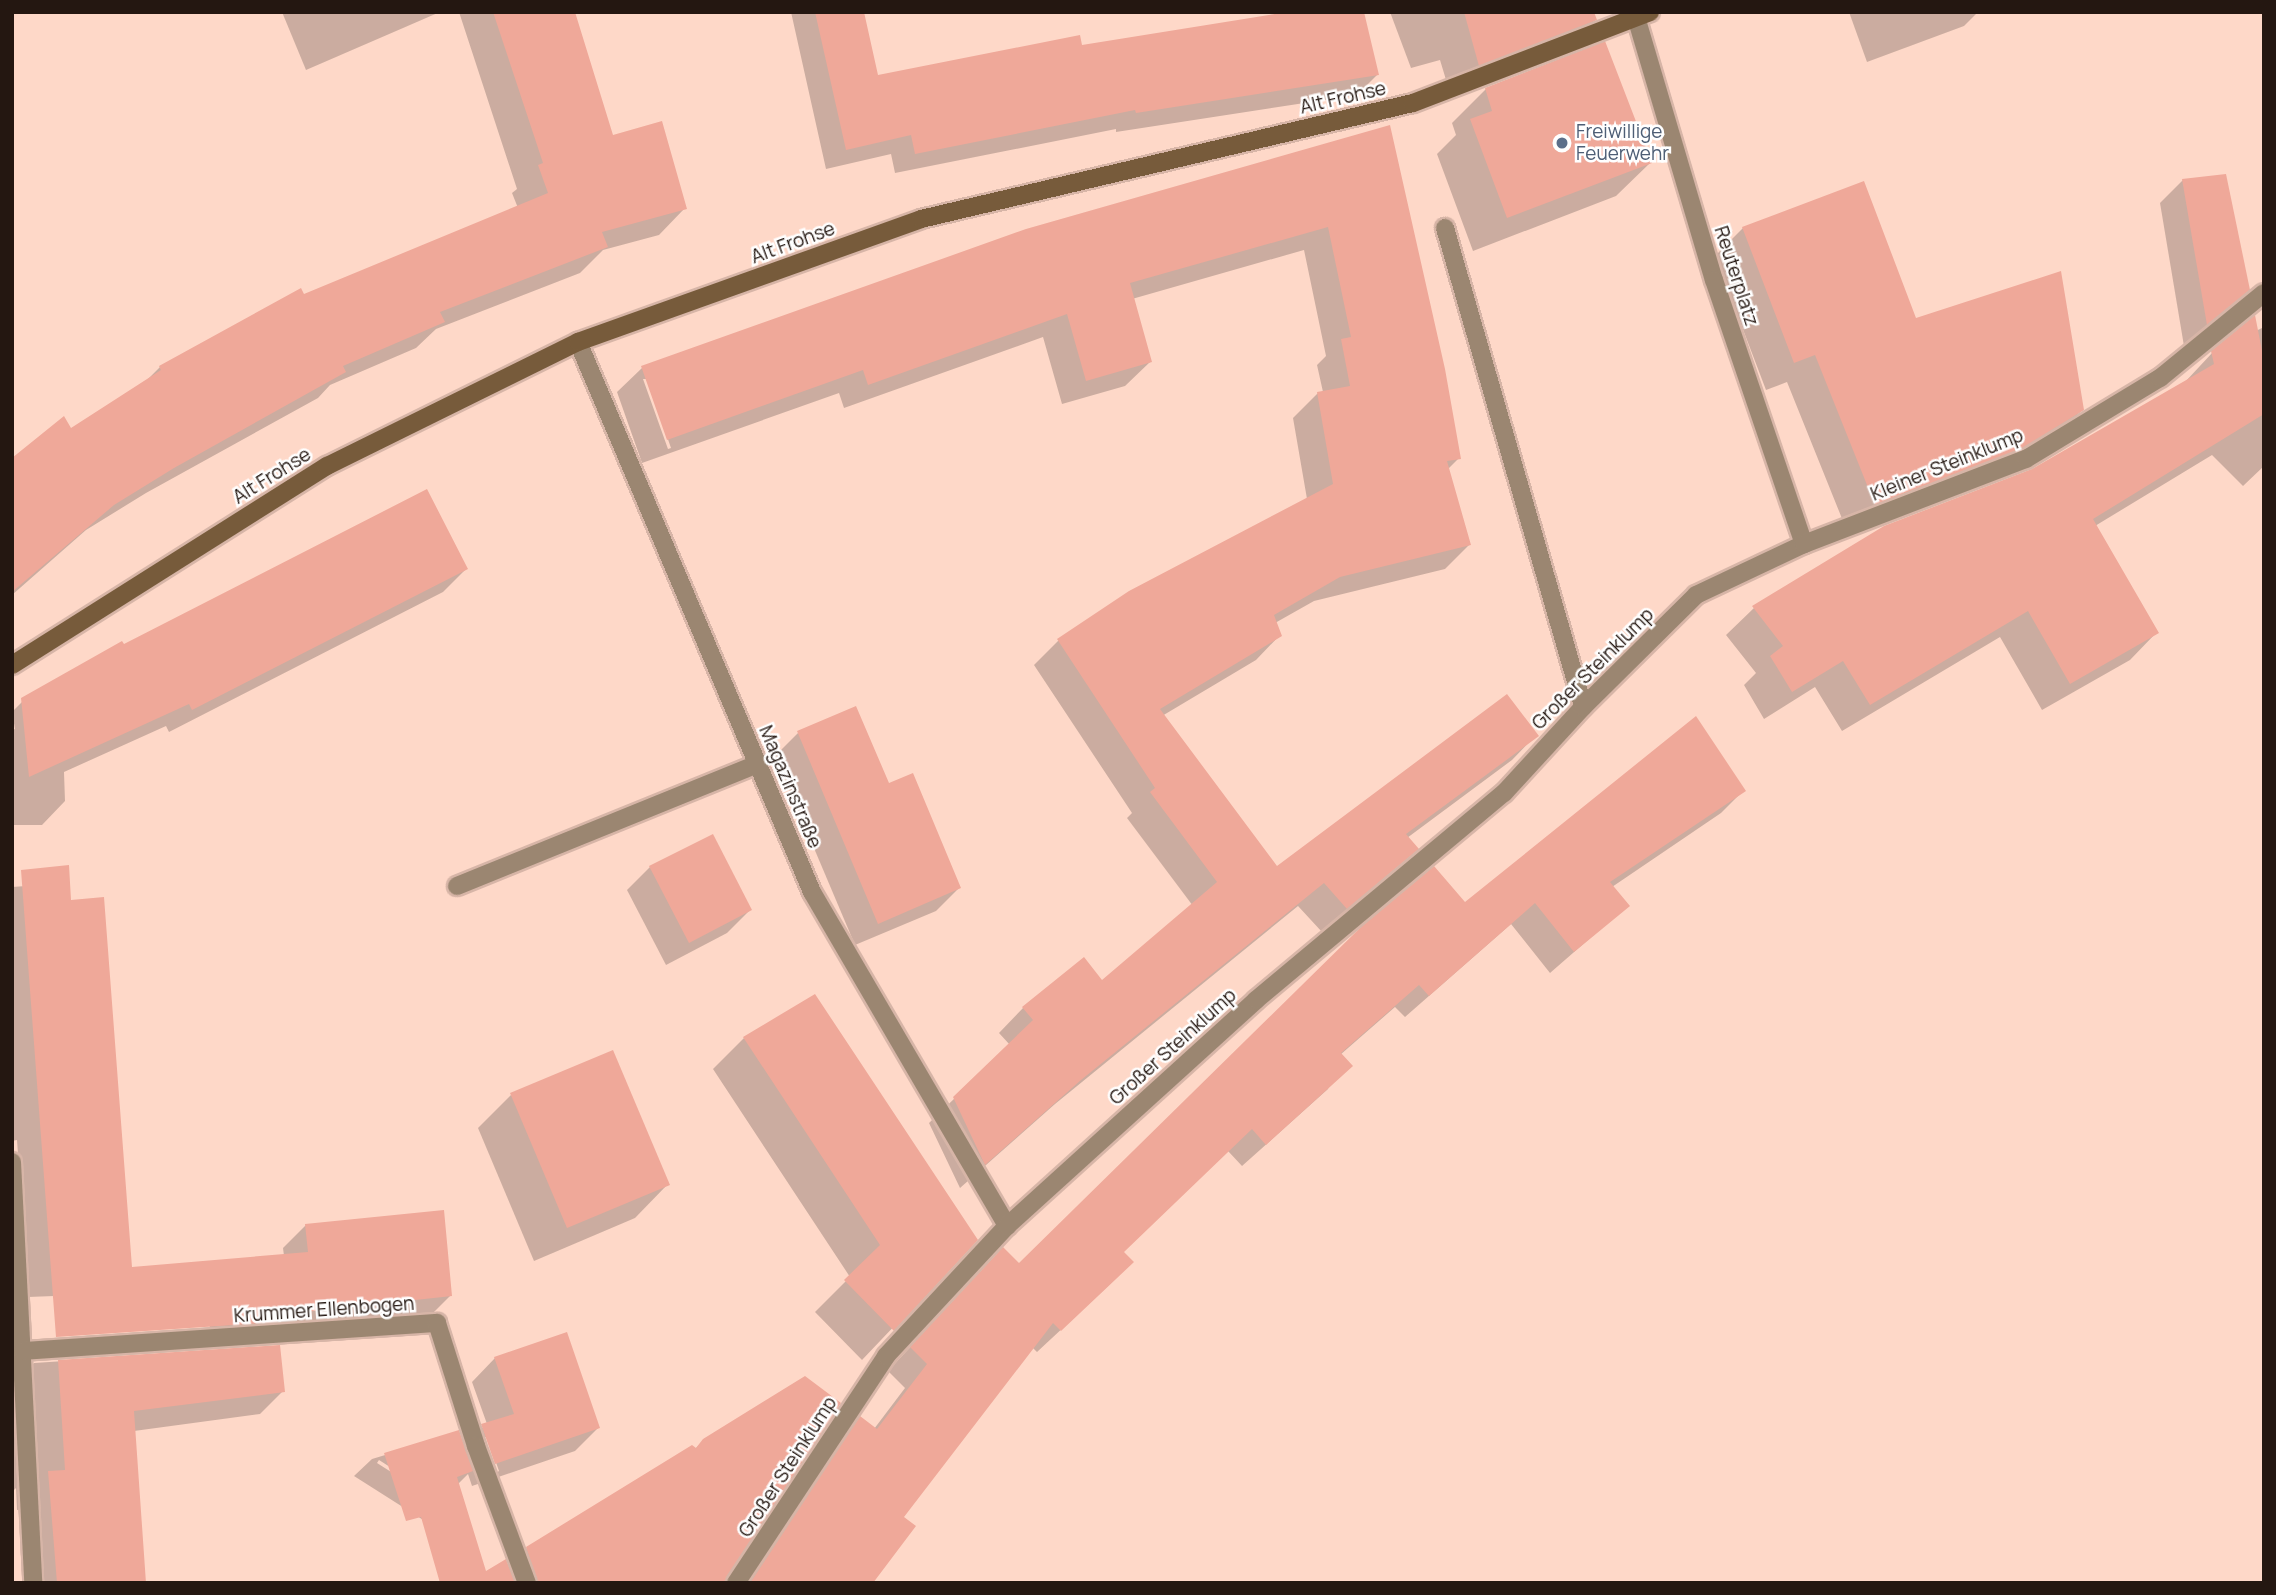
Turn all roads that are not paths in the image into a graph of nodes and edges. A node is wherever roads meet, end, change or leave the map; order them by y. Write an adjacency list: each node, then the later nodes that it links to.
1 (1643, 15): 4 (street, Alt Frohse); 5 (street, Reuterplatz)
2 (1445, 228): 8 (street)
3 (2264, 293): 5 (street, Kleiner Steinklump)
4 (578, 342): 7 (street, Alt Frohse); 9 (street, Magazinstraße)
5 (1804, 544): 6 (street, Kleiner Steinklump)
6 (1696, 595): 8 (street, Großer Steinklump)
7 (12, 665)
8 (1583, 707): 12 (street, Großer Steinklump)
9 (758, 764): 10 (street); 12 (street, Magazinstraße)
10 (457, 886)
11 (12, 1162): 13 (street)
12 (1007, 1226): 16 (street, Großer Steinklump)
13 (23, 1351): 14 (street); 15 (street, Krummer Ellenbogen)
14 (33, 1583)
15 (527, 1583)
16 (736, 1583)

